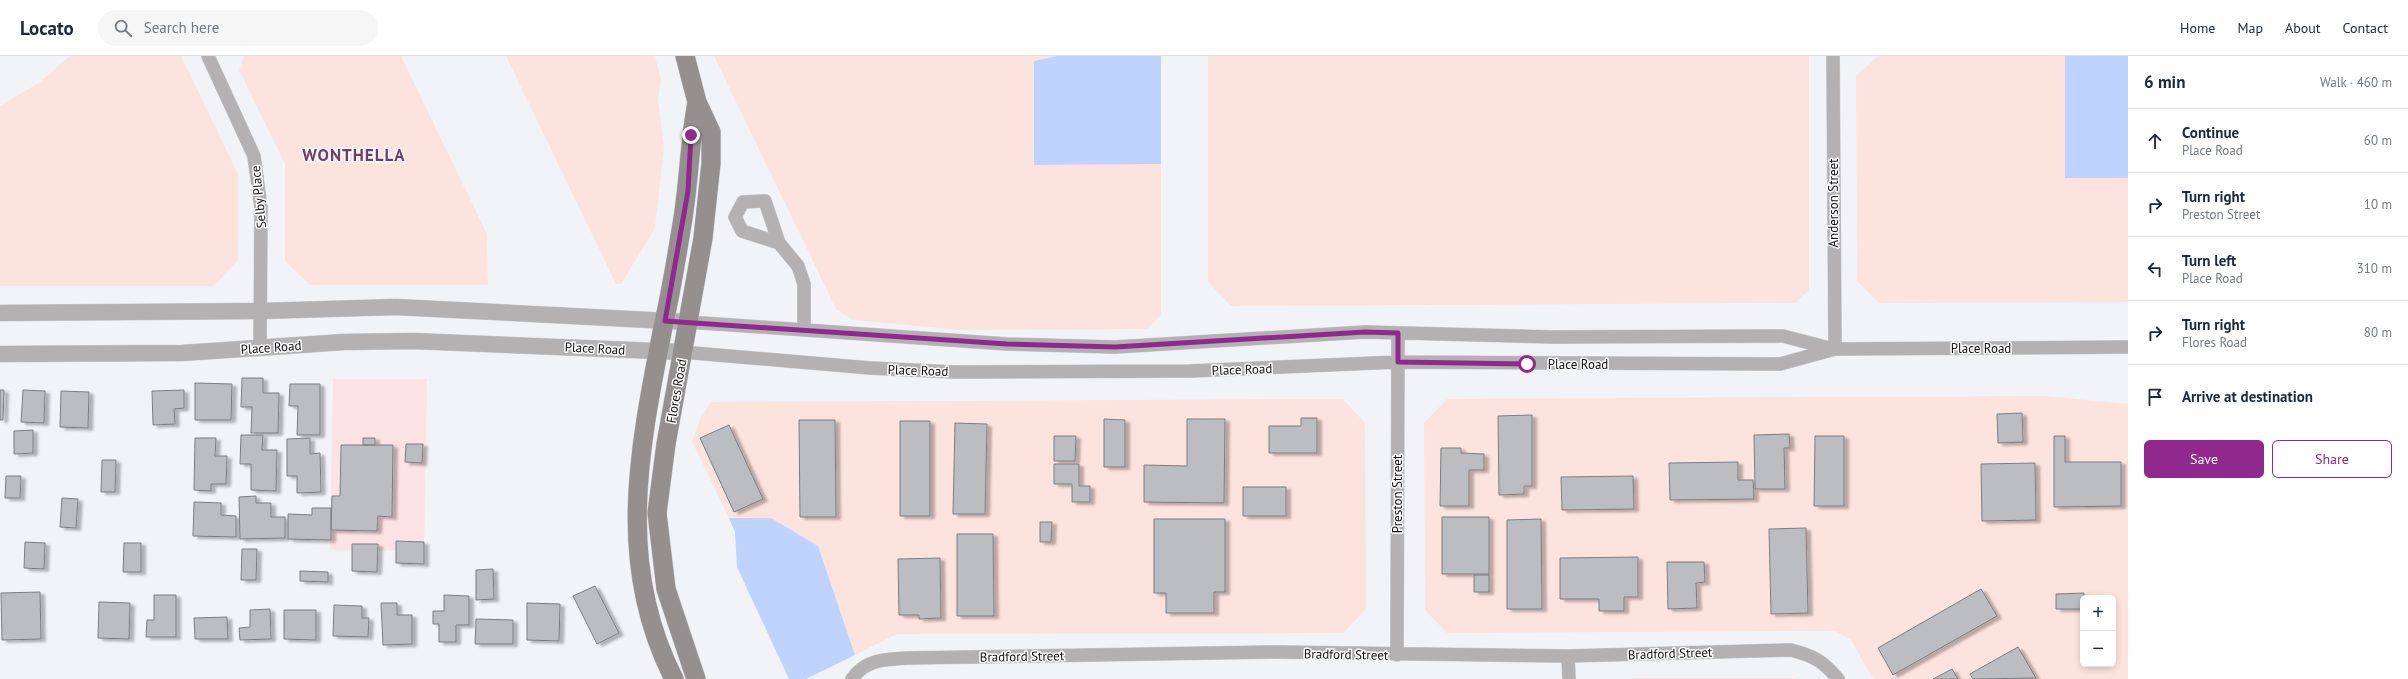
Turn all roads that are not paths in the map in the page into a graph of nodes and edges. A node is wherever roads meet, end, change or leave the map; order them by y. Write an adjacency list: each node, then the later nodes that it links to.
1 (208, 56): 6 (street, Selby Place)
2 (685, 56): 4 (main road, Flores Road)
3 (1833, 56): 14 (street, Anderson Street)
4 (697, 102): 8 (main road, Flores Road); 9 (main road, Flores Road)
5 (779, 243): 10 (street)
6 (261, 312): 7 (street, Place Road); 8 (street, Place Road); 13 (street, Selby Place)
7 (0, 314)
8 (665, 321): 9 (street, Place Road); 15 (main road, Flores Road)
9 (688, 322): 10 (street, Place Road); 16 (main road, Flores Road)
10 (804, 330): 11 (street, Place Road)
11 (1398, 333): 14 (street, Place Road); 18 (street, Preston Street)
12 (2128, 347): 14 (street, Place Road)
13 (260, 348): 15 (street, Place Road); 17 (street, Place Road)
14 (1835, 349): 18 (street, Place Road)
15 (658, 351): 16 (street, Place Road); 22 (main road, Flores Road)
16 (682, 352): 18 (street, Place Road); 21 (main road, Flores Road)
17 (0, 354)
18 (1398, 362): 19 (street, Preston Street)
19 (1397, 655): 20 (street, Bradford Street); 23 (street, Bradford Street)
20 (1568, 656): 24 (street); 25 (street, Bradford Street)
21 (693, 673): 22 (street)
22 (670, 678)
23 (852, 679)
24 (1569, 679)
25 (1838, 679)

